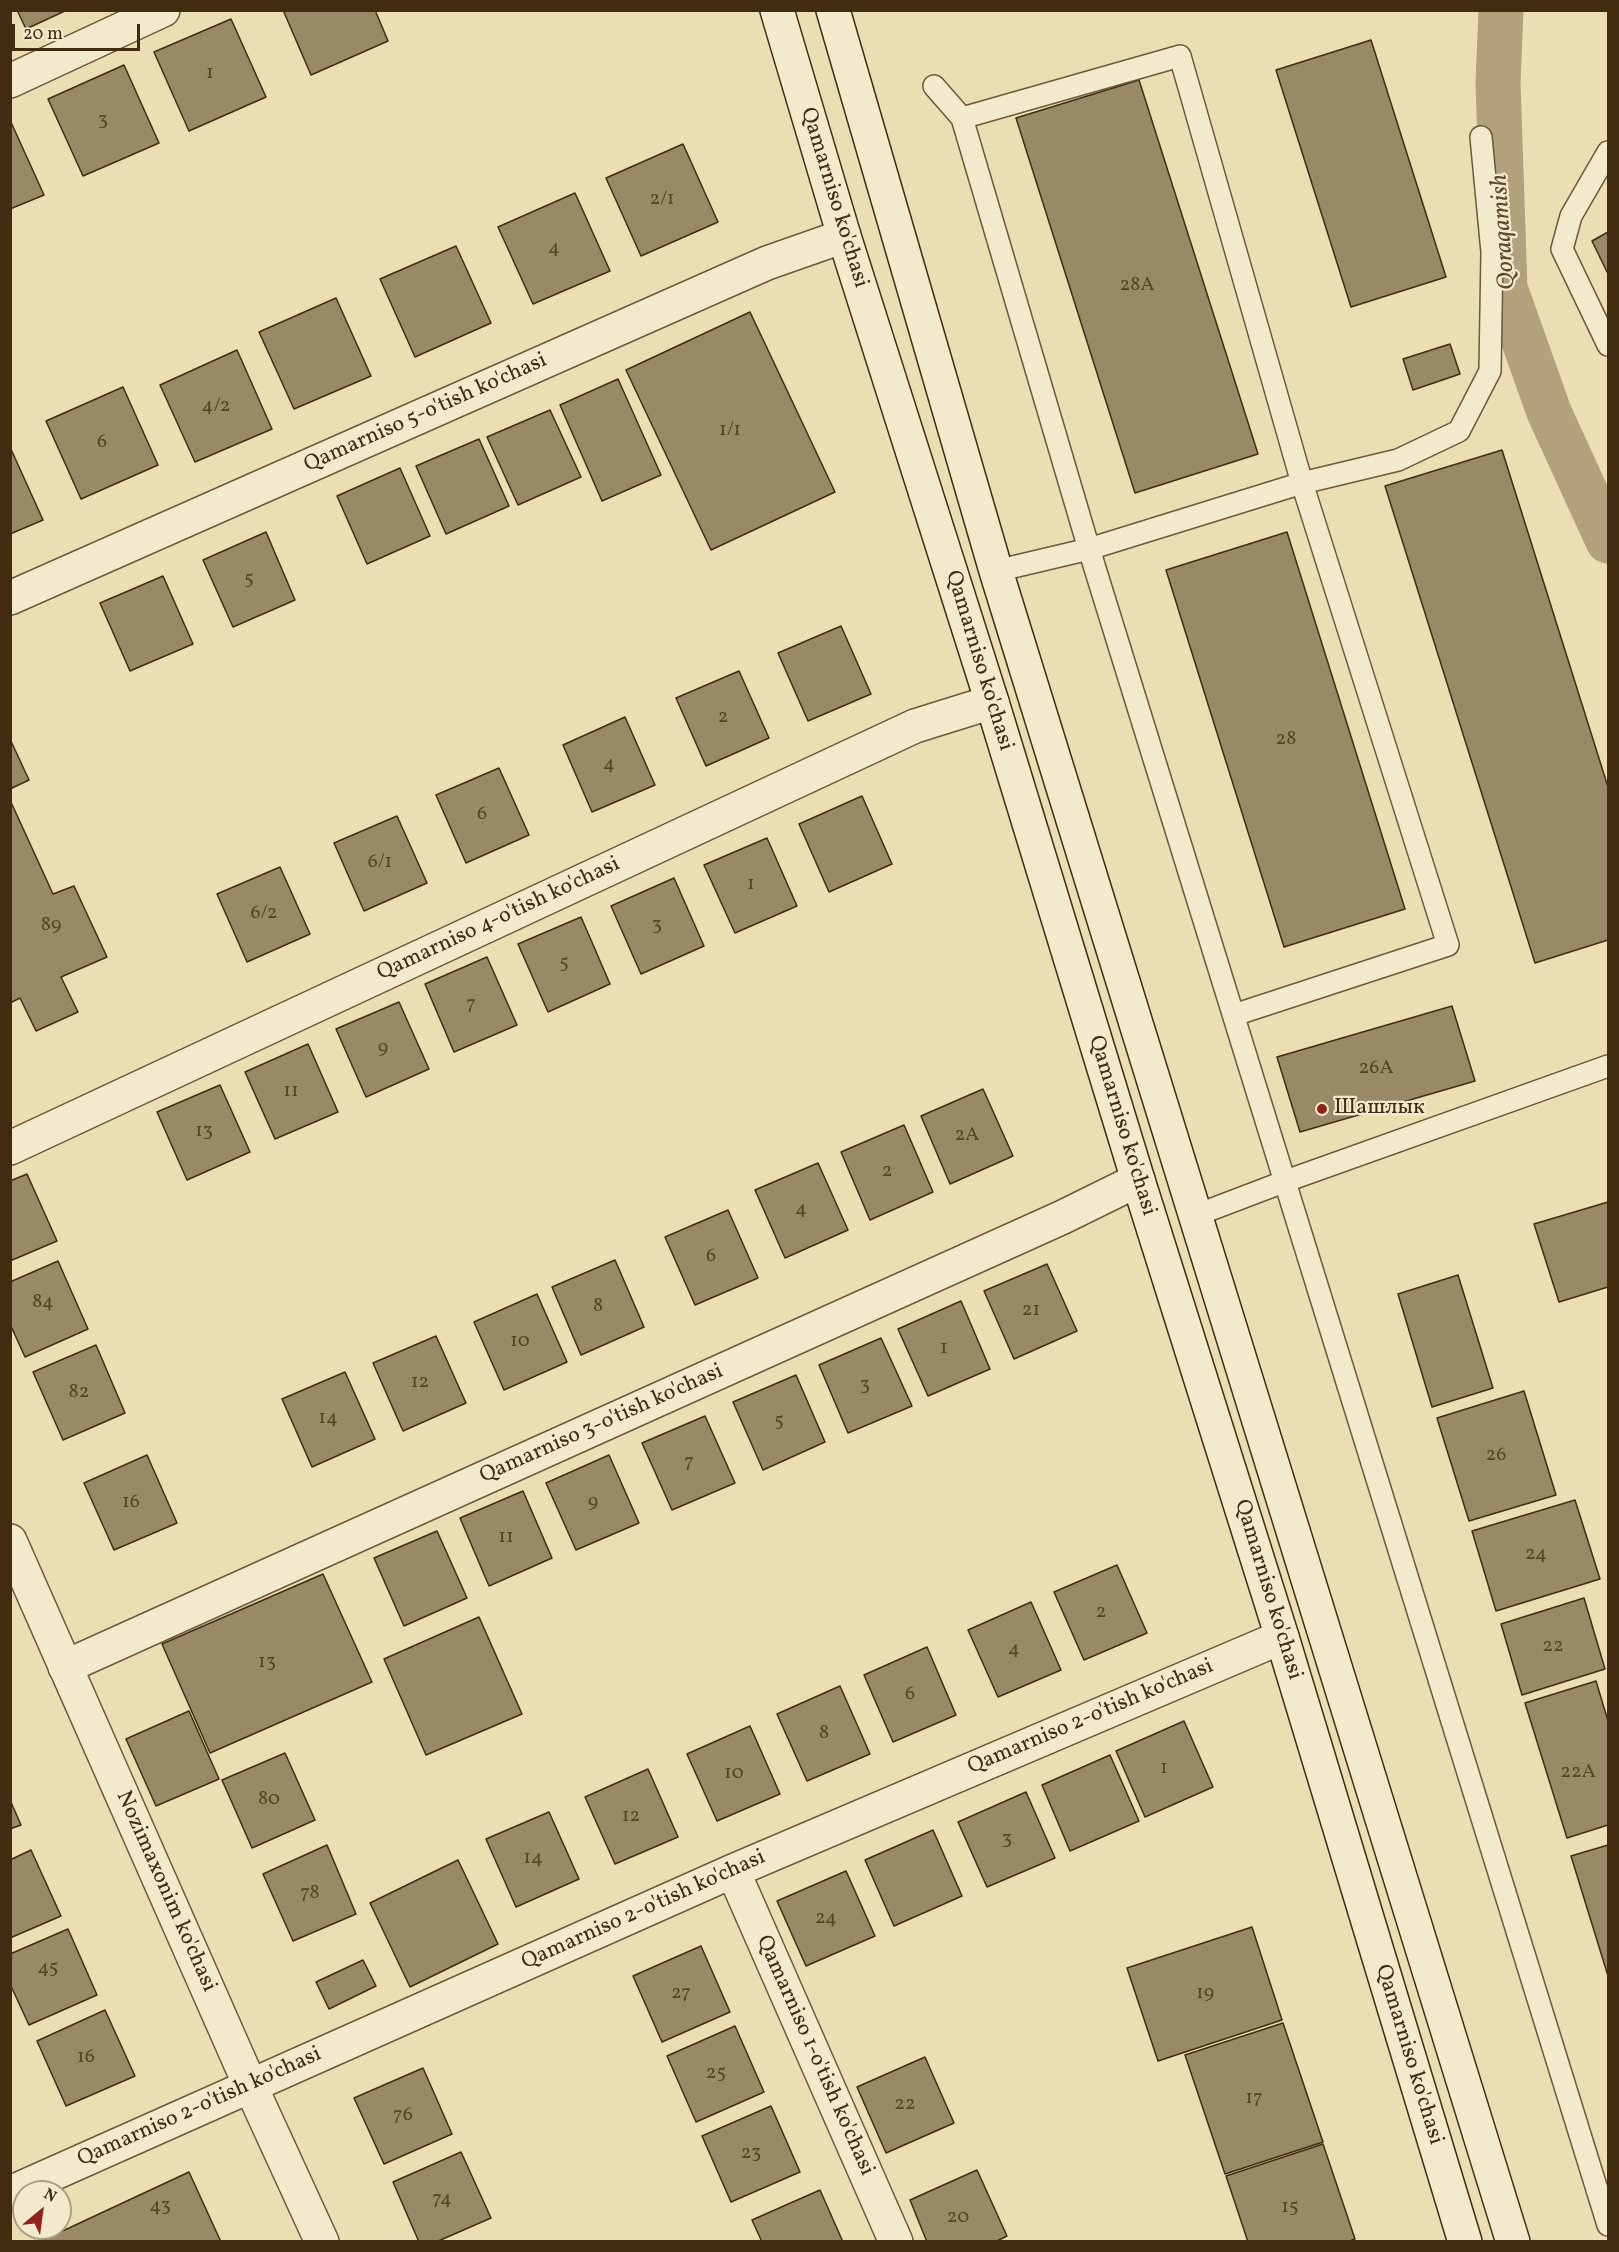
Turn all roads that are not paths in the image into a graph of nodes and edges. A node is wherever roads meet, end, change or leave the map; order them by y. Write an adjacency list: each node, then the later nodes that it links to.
1 (163, 10): 4 (street)
2 (777, 10): 9 (street, Qamarniso ko'chasi)
3 (833, 10): 13 (street, Qamarniso ko'chasi)
4 (10, 81)
5 (934, 86): 6 (lane)
6 (962, 118): 11 (lane); 12 (lane)
7 (1481, 137): 11 (lane)
8 (1608, 152): 10 (lane)
9 (844, 236): 14 (street, Qamarniso 5-o'tish ko'chasi); 15 (street, Qamarniso ko'chasi)
10 (1608, 345)
11 (1302, 483): 12 (lane); 16 (lane)
12 (1089, 549): 13 (lane); 16 (lane)
13 (996, 571): 21 (street, Qamarniso ko'chasi)
14 (10, 598)
15 (992, 702): 18 (street, Qamarniso 4-o'tish ko'chasi); 19 (street, Qamarniso ko'chasi)
16 (1234, 1015): 20 (lane)
17 (1608, 1066): 20 (lane)
18 (10, 1148)
19 (1138, 1180): 23 (street, Qamarniso ko'chasi); 24 (street, Qamarniso 3-o'tish ko'chasi)
20 (1286, 1181): 21 (lane); 28 (lane)
21 (1194, 1216): 32 (street, Qamarniso ko'chasi)
22 (10, 1541): 24 (street, Nozimaxonim ko'chasi)
23 (1282, 1637): 25 (street, Qamarniso 2-o'tish ko'chasi); 31 (street, Qamarniso ko'chasi)
24 (65, 1667): 26 (street, Nozimaxonim ko'chasi)
25 (733, 1871): 26 (street, Qamarniso 2-o'tish ko'chasi); 30 (street, Qamarniso 1-o'tish ko'chasi)
26 (250, 2085): 27 (street, Qamarniso 2-o'tish ko'chasi); 29 (street, Nozimaxonim ko'chasi)
27 (10, 2193)
28 (1608, 2225)
29 (322, 2241)
30 (896, 2241)
31 (1465, 2241)
32 (1513, 2241)

